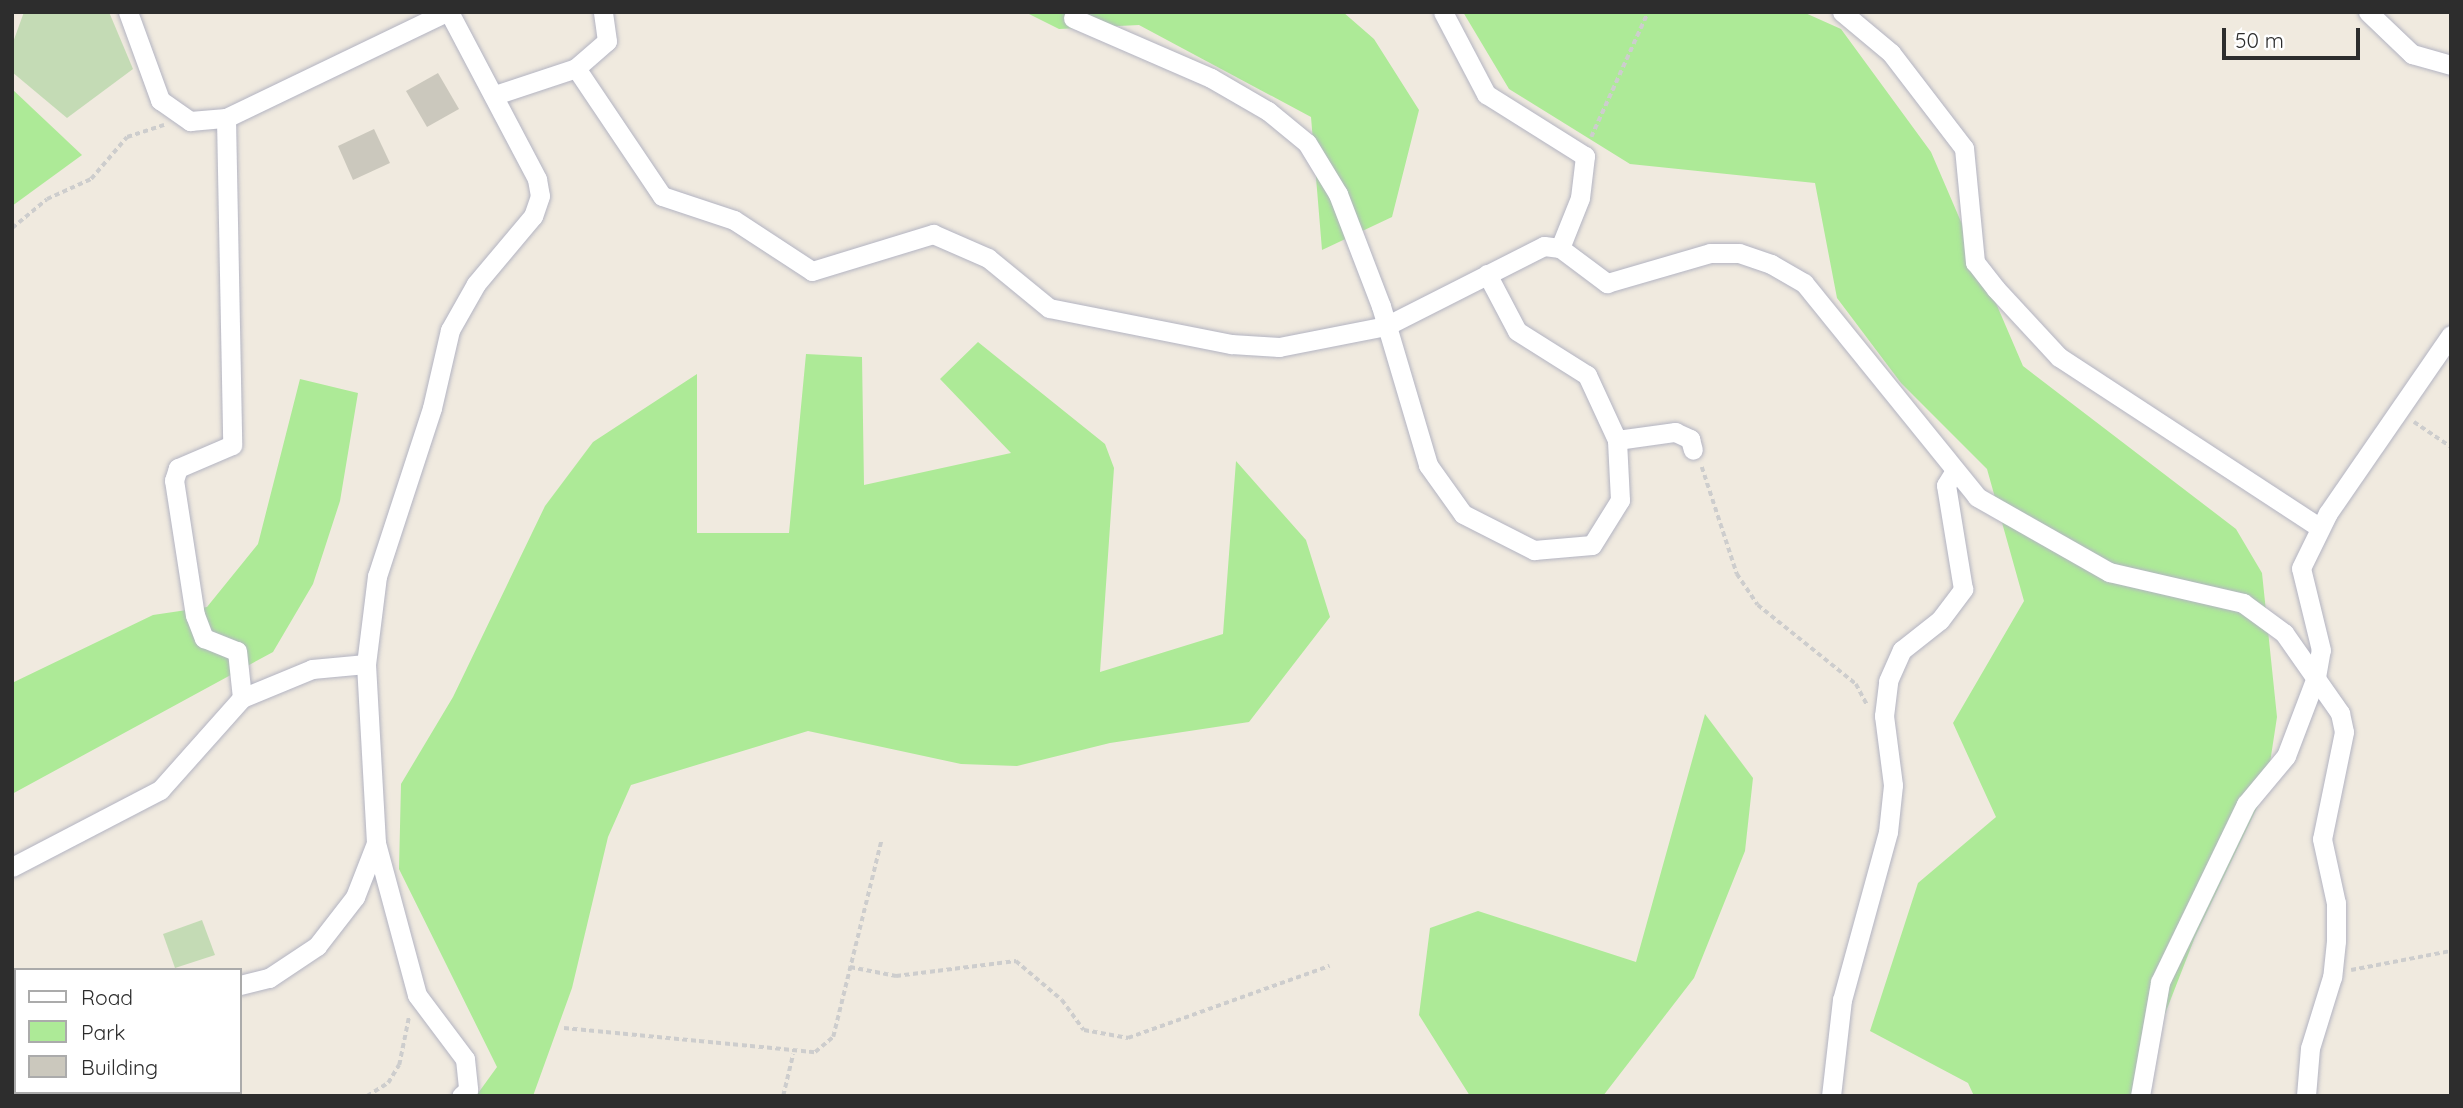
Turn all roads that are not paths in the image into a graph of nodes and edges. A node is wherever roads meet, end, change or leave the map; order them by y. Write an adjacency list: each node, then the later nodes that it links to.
1 (128, 12): 11 (street)
2 (448, 12): 10 (street); 11 (street)
3 (603, 12): 9 (street)
4 (1443, 12): 12 (street)
5 (1842, 12): 19 (street)
6 (2368, 12): 8 (street)
7 (1073, 18): 14 (street)
8 (2451, 65)
9 (576, 68): 10 (street); 14 (street)
10 (495, 95): 20 (street)
11 (226, 118): 22 (street)
12 (1560, 248): 13 (street); 18 (street)
13 (1487, 274): 14 (street); 16 (street)
14 (1386, 326): 16 (street)
15 (2451, 335): 19 (street)
16 (1617, 440): 17 (street)
17 (1693, 450)
18 (1953, 474): 21 (street); 27 (street)
19 (2319, 527): 21 (street)
20 (366, 664): 22 (street); 23 (street)
21 (2316, 677): 28 (street); 29 (street)
22 (242, 698): 24 (street)
23 (376, 843): 25 (street); 26 (street)
24 (12, 867)
25 (242, 985)
26 (461, 1096)
27 (1831, 1096)
28 (2140, 1096)
29 (2306, 1096)

